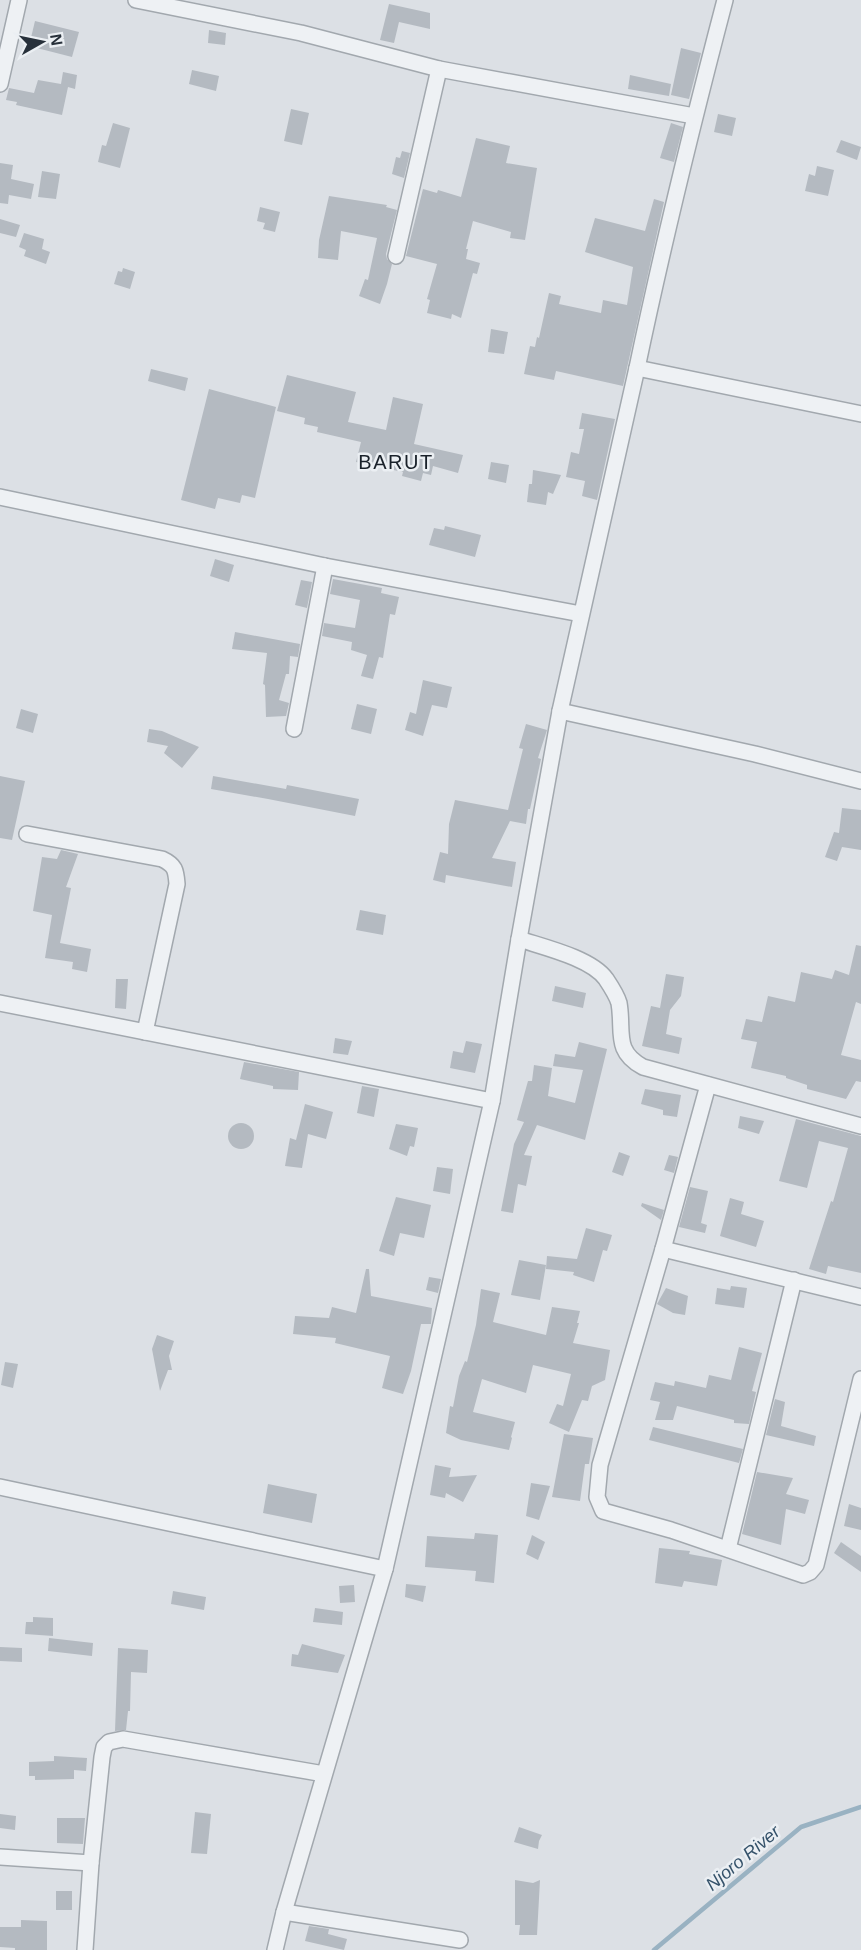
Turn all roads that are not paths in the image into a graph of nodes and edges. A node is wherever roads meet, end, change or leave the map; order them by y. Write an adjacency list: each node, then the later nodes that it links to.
1 (19, 0): 5 (street)
2 (136, 0): 4 (street)
3 (725, 0): 6 (street)
4 (439, 69): 6 (street); 7 (street)
5 (0, 84)
6 (694, 116): 8 (street)
7 (396, 256)
8 (637, 368): 9 (street); 12 (street)
9 (861, 414)
10 (0, 497): 11 (street)
11 (325, 566): 12 (street); 14 (street)
12 (581, 614): 13 (street)
13 (560, 711): 15 (street); 17 (street)
14 (294, 729)
15 (861, 781)
16 (27, 834): 19 (street)
17 (519, 939): 20 (street); 21 (street)
18 (0, 1003): 19 (street)
19 (145, 1032): 21 (street)
20 (708, 1085): 22 (street); 23 (street)
21 (492, 1101): 29 (street)
22 (861, 1126)
23 (663, 1249): 24 (street); 28 (street)
24 (794, 1280): 25 (street); 28 (street)
25 (861, 1297)
26 (861, 1379): 28 (street)
27 (0, 1487): 29 (street)
28 (728, 1549)
29 (385, 1569): 30 (street)
30 (324, 1774): 32 (street); 33 (street)
31 (0, 1857): 32 (street)
32 (91, 1863): 35 (street)
33 (284, 1912): 34 (street); 36 (street)
34 (460, 1941)
35 (85, 1950)
36 (275, 1950)

